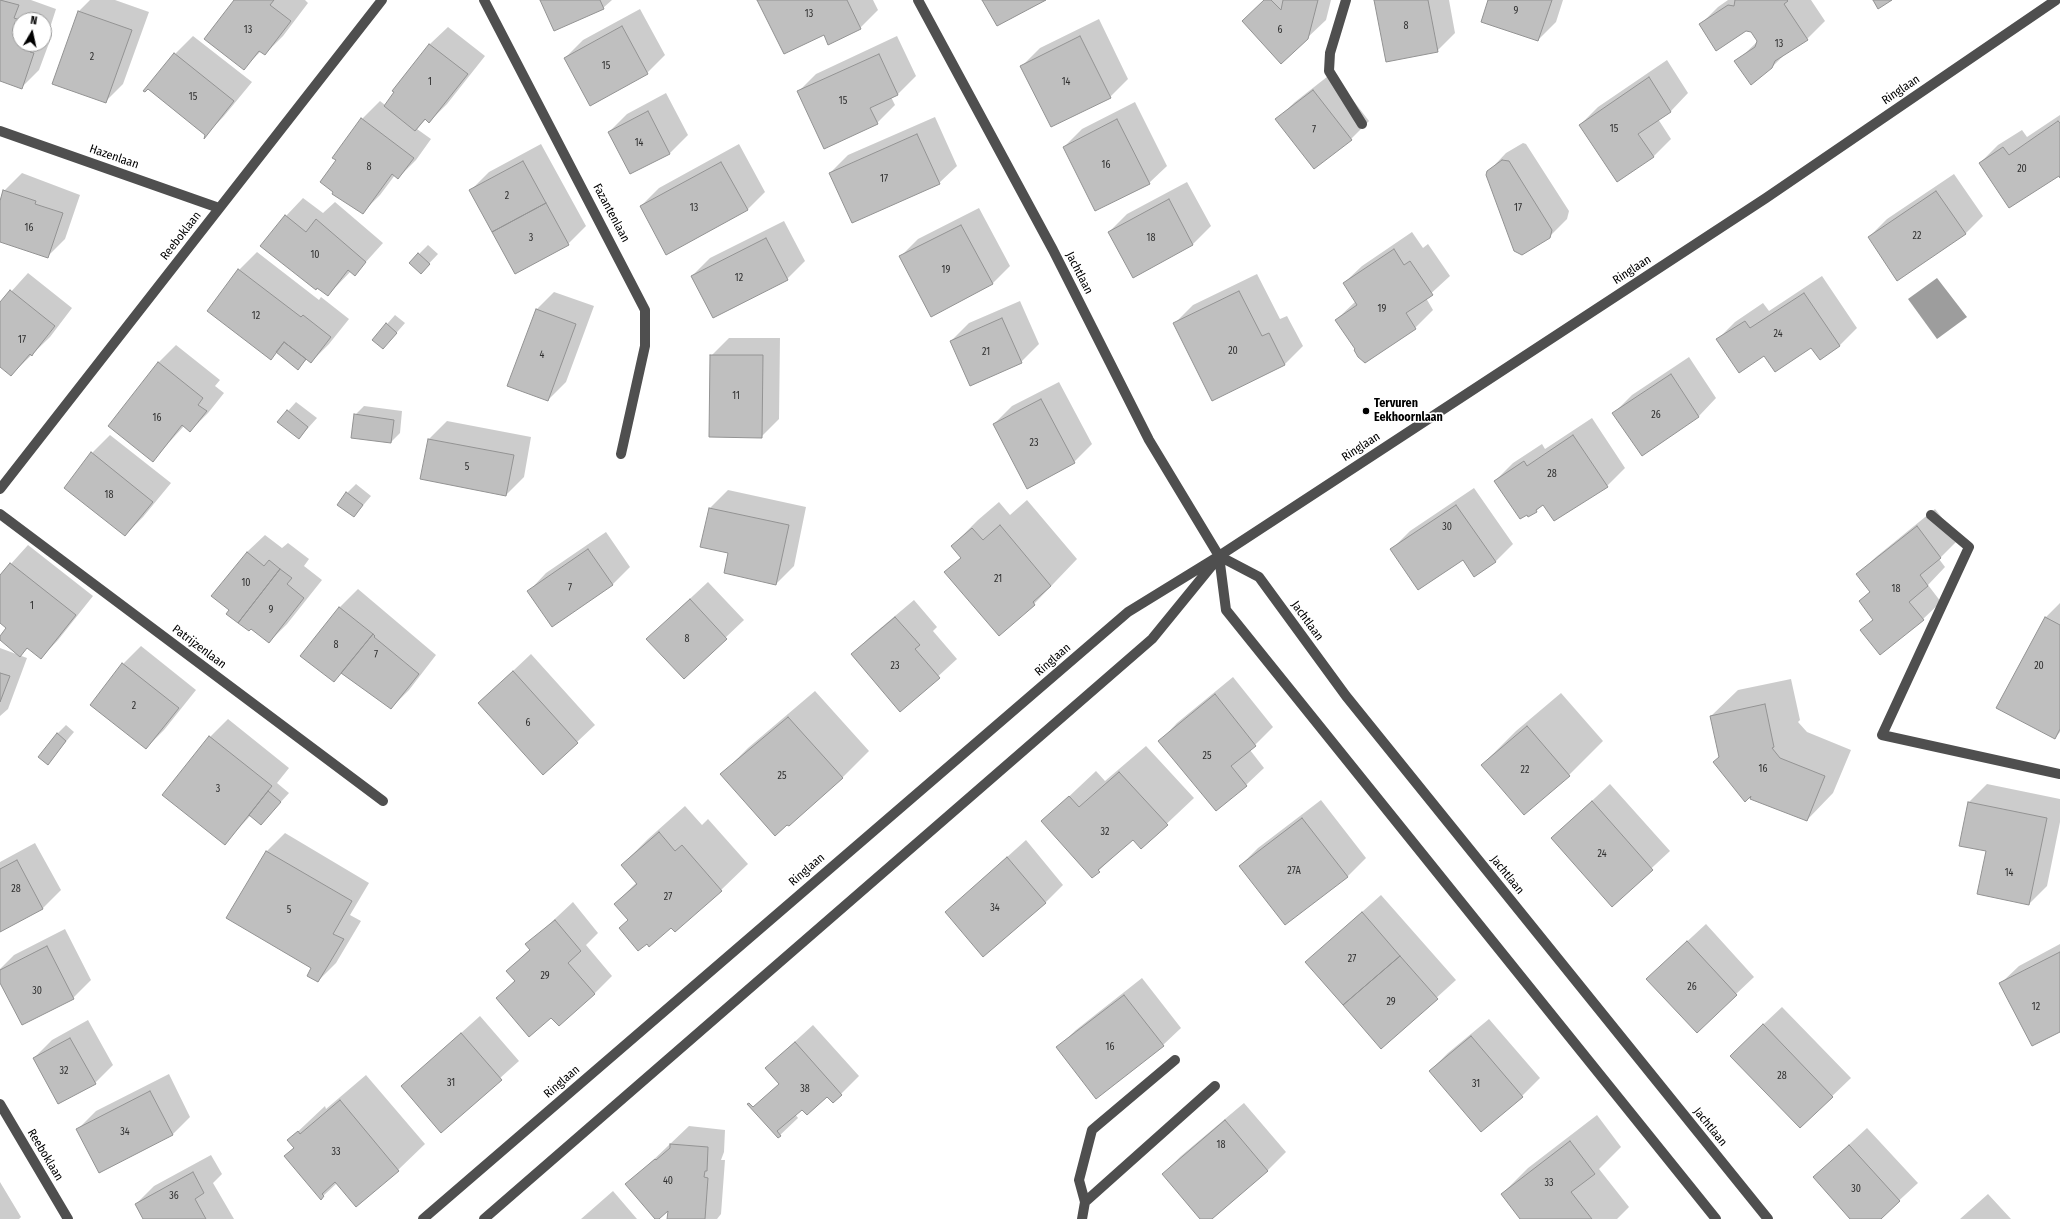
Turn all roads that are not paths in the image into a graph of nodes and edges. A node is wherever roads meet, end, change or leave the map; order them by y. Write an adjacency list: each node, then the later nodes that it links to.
1 (382, 0): 8 (street, Reeboklaan)
2 (484, 0): 9 (street, Fazantenlaan)
3 (918, 0): 13 (street, Jachtlaan)
4 (1346, 0): 6 (street)
5 (2056, 0): 13 (street, Ringlaan)
6 (1362, 124)
7 (0, 131): 8 (street, Hazenlaan)
8 (219, 208): 10 (street, Reeboklaan)
9 (621, 454)
10 (0, 488)
11 (0, 514): 15 (street, Patrijzenlaan)
12 (1932, 515): 14 (street)
13 (1219, 556): 21 (street, Ringlaan); 22 (street, Ringlaan); 24 (street, Jachtlaan); 25 (street, Jachtlaan)
14 (2060, 774)
15 (383, 801)
16 (1175, 1060): 19 (street)
17 (1215, 1086): 19 (street)
18 (0, 1104): 20 (street, Reeboklaan)
19 (1085, 1202): 23 (street)
20 (68, 1219)
21 (423, 1219)
22 (484, 1219)
23 (1082, 1219)
24 (1716, 1219)
25 (1768, 1219)

